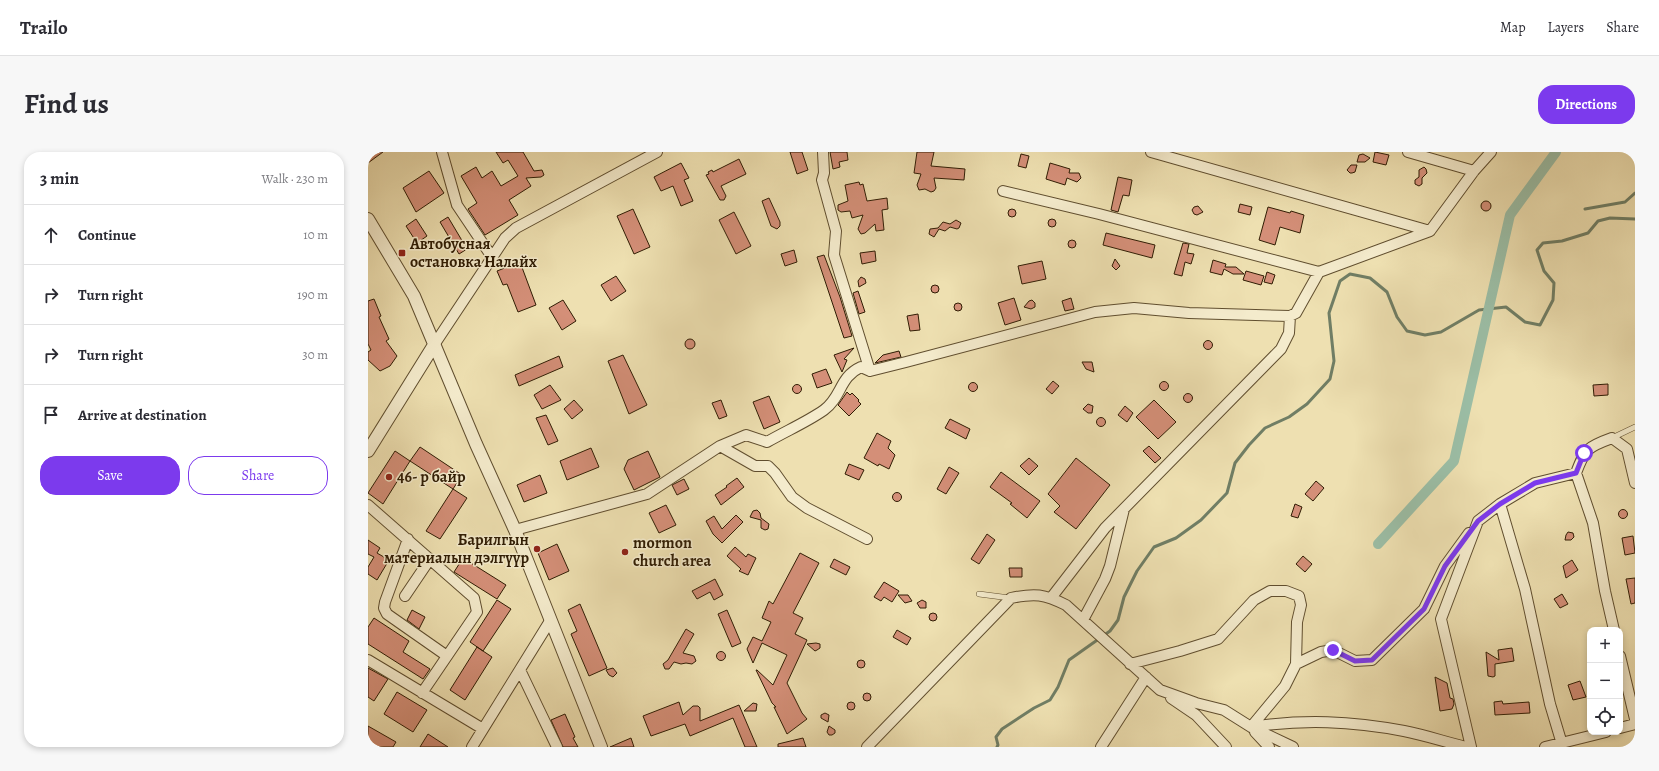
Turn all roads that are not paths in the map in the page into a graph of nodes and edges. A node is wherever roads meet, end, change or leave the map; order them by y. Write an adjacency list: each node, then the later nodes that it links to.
1 (442, 152): 11 (street)
2 (657, 152): 11 (street)
3 (823, 152): 15 (street)
4 (1151, 152): 10 (street)
5 (1408, 152): 7 (street)
6 (1491, 152): 7 (street)
7 (1474, 171): 10 (street)
8 (1003, 191): 12 (street)
9 (368, 219): 14 (street)
10 (1430, 231): 12 (street)
11 (492, 257): 14 (street)
12 (1319, 272): 13 (street)
13 (1290, 316): 15 (street); 24 (street)
14 (434, 345): 19 (street); 26 (street)
15 (870, 371): 18 (street)
16 (1635, 427): 17 (lane)
17 (1612, 438): 20 (street); 21 (street)
18 (720, 446): 26 (street); 28 (street)
19 (368, 452)
20 (1576, 473): 22 (street); 36 (street)
21 (1635, 483)
22 (1500, 504): 25 (street); 52 (street)
23 (368, 505): 27 (street)
24 (1124, 509): 33 (street); 35 (street)
25 (1478, 521): 41 (street); 62 (street)
26 (515, 530): 34 (street)
27 (408, 539): 29 (street); 37 (street)
28 (867, 539)
29 (430, 559): 31 (street); 37 (street)
30 (979, 594): 32 (lane)
31 (406, 596)
32 (1011, 598): 33 (street); 56 (street)
33 (1050, 598): 35 (street)
34 (550, 621): 42 (street); 55 (street)
35 (1086, 622): 40 (street)
36 (1613, 627)
37 (447, 656): 45 (street)
38 (368, 660): 45 (street)
39 (1622, 663): 46 (street)
40 (1130, 664): 41 (street); 43 (street)
41 (1296, 664): 48 (street)
42 (520, 670): 50 (street); 54 (street)
43 (1146, 677): 44 (street); 57 (street)
44 (1160, 690): 48 (street); 58 (street)
45 (422, 693): 50 (street)
46 (1635, 719)
47 (1635, 724): 49 (street)
48 (1251, 727): 59 (street); 60 (street); 61 (street)
49 (1623, 727)
50 (483, 729): 53 (street)
51 (1595, 735): 52 (street)
52 (1562, 744): 63 (street)
53 (472, 747)
54 (556, 747)
55 (601, 747)
56 (867, 747)
57 (1102, 747)
58 (1226, 747)
59 (1269, 747)
60 (1293, 747)
61 (1466, 747)
62 (1471, 747)
63 (1545, 747)

